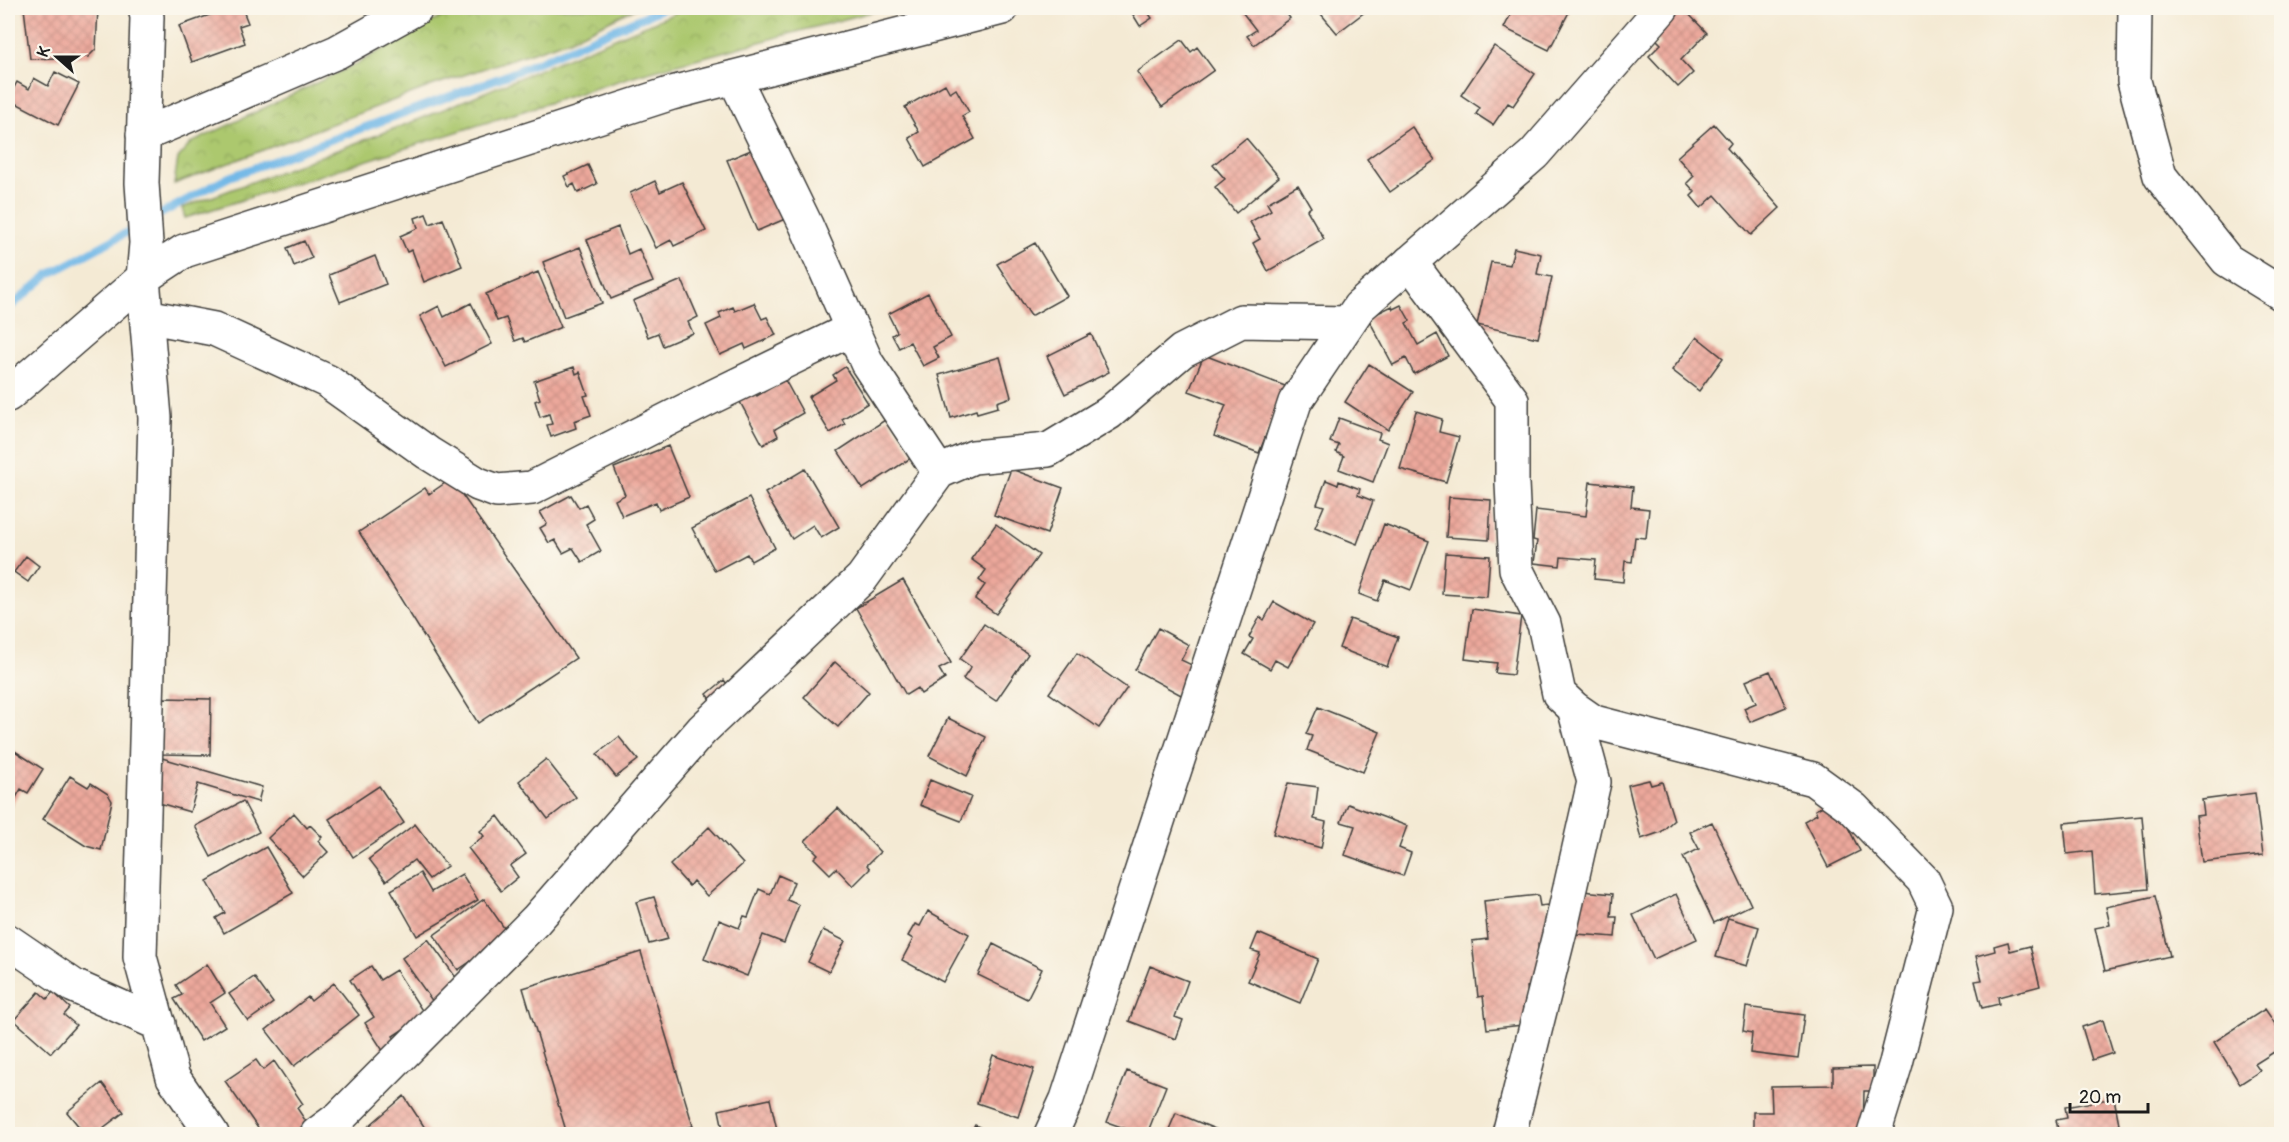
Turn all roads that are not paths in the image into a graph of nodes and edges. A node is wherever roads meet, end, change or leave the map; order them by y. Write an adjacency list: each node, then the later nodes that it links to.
1 (145, 8): 7 (street)
2 (416, 8): 7 (street)
3 (1002, 8): 6 (street)
4 (1662, 8): 8 (street)
5 (2135, 8): 10 (street)
6 (734, 77): 9 (street); 13 (street)
7 (143, 135): 9 (street)
8 (1410, 262): 12 (street); 16 (street)
9 (143, 278): 11 (street); 14 (street)
10 (2282, 294)
11 (146, 316): 13 (street); 18 (street)
12 (1348, 323): 15 (street); 21 (street)
13 (852, 328): 15 (street)
14 (8, 395)
15 (939, 472): 20 (street)
16 (1574, 708): 22 (street); 23 (street)
17 (8, 941): 18 (street)
18 (159, 1024): 19 (street)
19 (212, 1134)
20 (317, 1134)
21 (1051, 1134)
22 (1509, 1134)
23 (1874, 1134)

